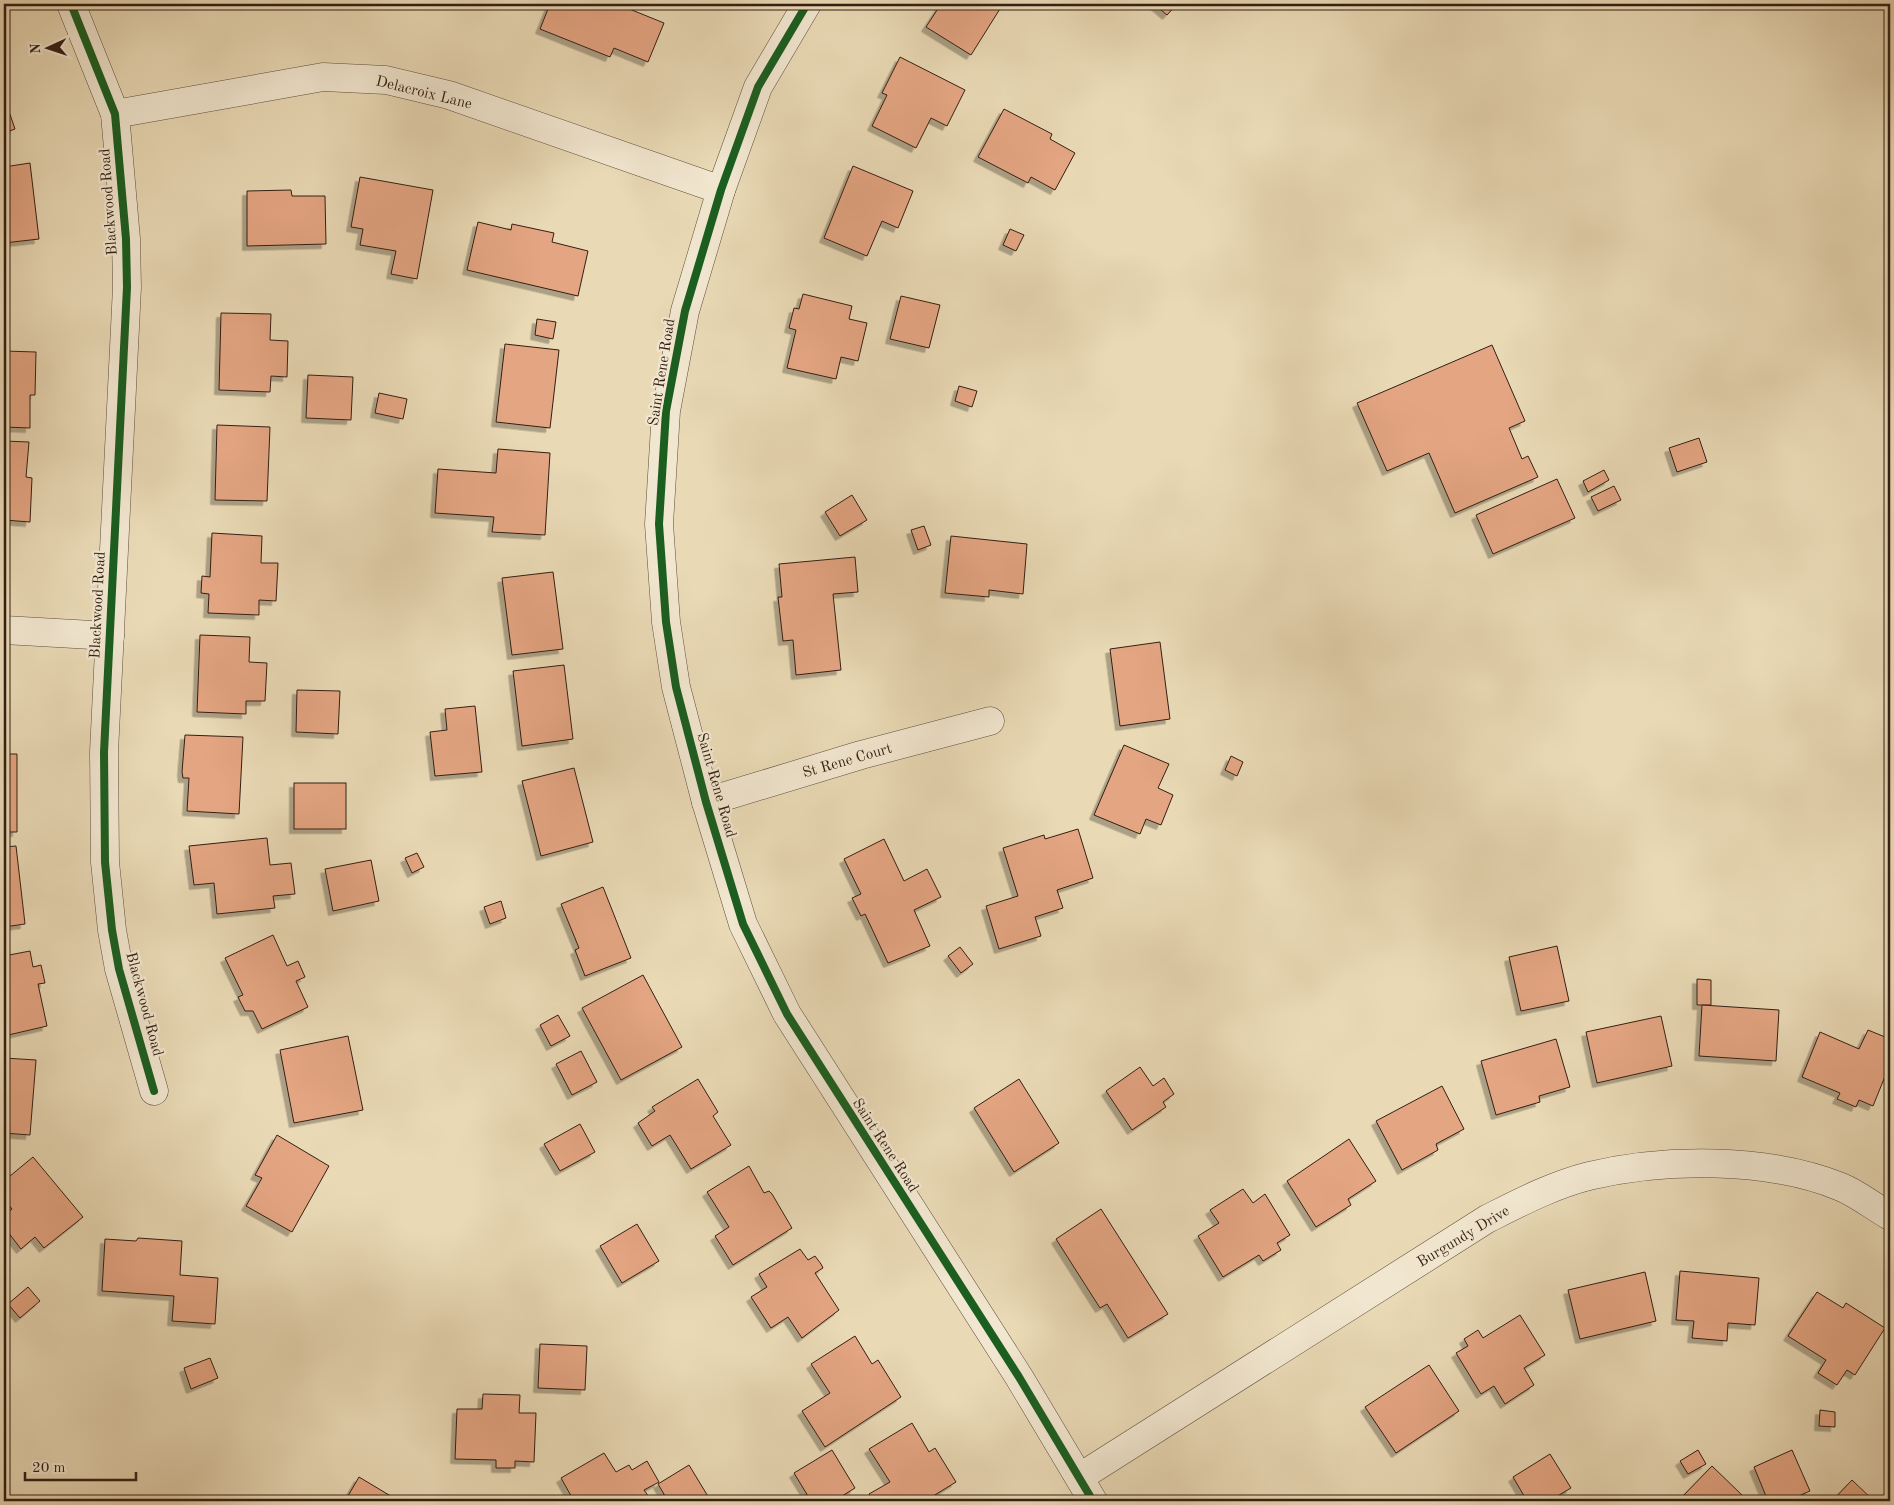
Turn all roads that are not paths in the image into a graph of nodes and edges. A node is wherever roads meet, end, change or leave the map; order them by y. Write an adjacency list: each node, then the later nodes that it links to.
1 (71, 4): 3 (street)
2 (807, 4): 4 (street, Saint Rene Road)
3 (115, 114): 4 (street, Delacroix Lane); 6 (street, Blackwood Road)
4 (721, 190): 8 (street, Saint Rene Road)
5 (4, 630): 6 (street)
6 (110, 636): 9 (street, Blackwood Road)
7 (990, 721): 8 (street, St Rene Court)
8 (706, 802): 11 (street, Saint Rene Road)
9 (154, 1091)
10 (1890, 1216): 11 (street, Burgundy Drive)
11 (1080, 1478): 12 (street, Saint Rene Road)
12 (1093, 1501)

